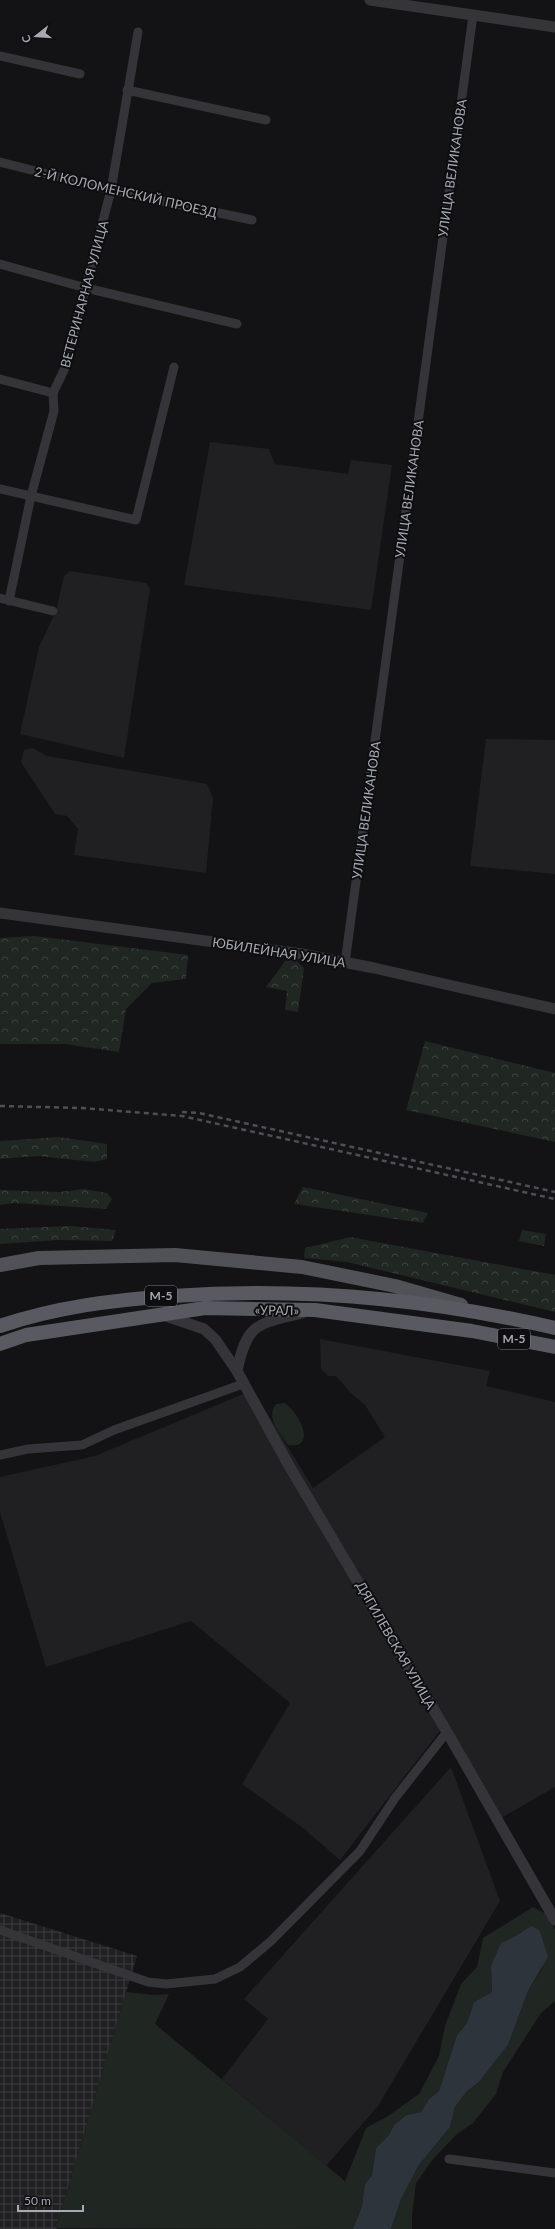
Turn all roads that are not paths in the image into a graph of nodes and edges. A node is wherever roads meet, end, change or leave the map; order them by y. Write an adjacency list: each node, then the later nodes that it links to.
1 (370, 0): 2 (street)
2 (472, 15): 3 (street); 23 (street, УЛИЦА ВЕЛИКАНОВА)
3 (555, 27)
4 (138, 32): 7 (street, ВЕТЕРИНАРНАЯ УЛИЦА)
5 (0, 56): 6 (street)
6 (80, 74)
7 (127, 90): 8 (street); 10 (street, ВЕТЕРИНАРНАЯ УЛИЦА)
8 (266, 120)
9 (0, 162): 10 (street, 2-Й КОЛОМЕНСКИЙ ПРОЕЗД)
10 (111, 190): 11 (street, 2-Й КОЛОМЕНСКИЙ ПРОЕЗД); 13 (street, ВЕТЕРИНАРНАЯ УЛИЦА)
11 (252, 220)
12 (0, 264): 13 (street)
13 (86, 288): 14 (street); 17 (street, ВЕТЕРИНАРНАЯ УЛИЦА)
14 (237, 324)
15 (174, 368): 19 (street)
16 (0, 379): 17 (street)
17 (53, 393): 19 (street, ВЕТЕРИНАРНАЯ УЛИЦА)
18 (0, 489): 19 (street)
19 (32, 496): 20 (street, ВЕТЕРИНАРНАЯ УЛИЦА)
20 (5, 599): 21 (street)
21 (53, 611)
22 (0, 913): 23 (street, ЮБИЛЕЙНАЯ УЛИЦА)
23 (345, 963): 24 (street, ЮБИЛЕЙНАЯ УЛИЦА)
24 (555, 1009)
25 (0, 1265): 28 (main road)
26 (315, 1310): 27 (highway, «УРАЛ» / М-5); 32 (highway, «УРАЛ» / М-5); 33 (street)
27 (161, 1314): 31 (highway, «УРАЛ» / М-5); 33 (street, ДЯГИЛЕВСКАЯ УЛИЦА)
28 (498, 1316): 29 (highway, «УРАЛ» / М-5); 30 (highway, «УРАЛ» / М-5)
29 (0, 1326)
30 (555, 1328)
31 (0, 1344)
32 (555, 1347)
33 (237, 1371): 34 (street, ДЯГИЛЕВСКАЯ УЛИЦА)
34 (243, 1384): 35 (street); 36 (street, ДЯГИЛЕВСКАЯ УЛИЦА)
35 (0, 1455)
36 (447, 1732): 37 (street, ДЯГИЛЕВСКАЯ УЛИЦА); 38 (street)
37 (555, 1920)
38 (0, 1930)
39 (449, 2159): 40 (street)
40 (555, 2173)

